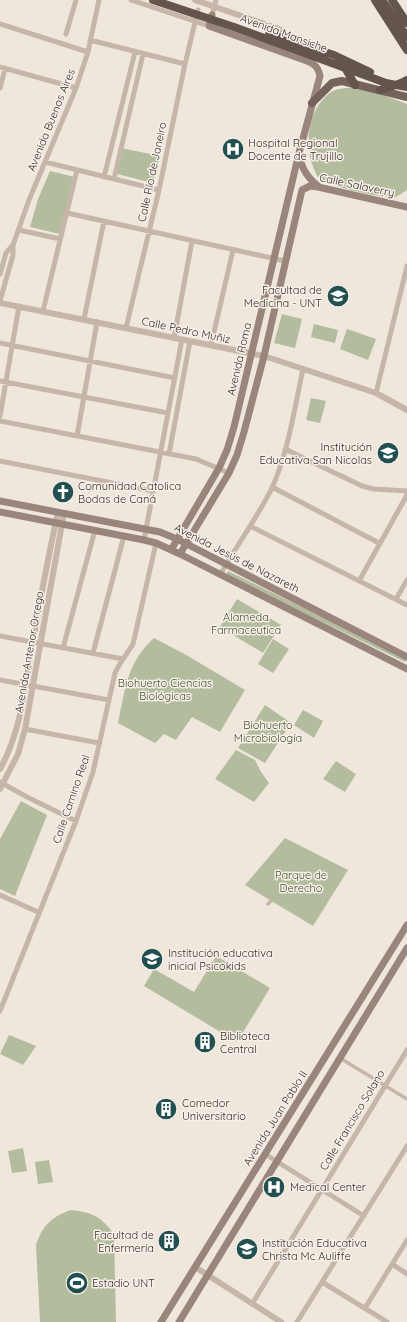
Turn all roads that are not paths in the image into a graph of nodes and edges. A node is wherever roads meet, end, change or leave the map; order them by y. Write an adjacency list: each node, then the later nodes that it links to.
1 (76, 0): 15 (street)
2 (99, 0): 17 (street, Avenida Buenos Aires)
3 (131, 0): 11 (street, Avenida Mansiche)
4 (153, 0): 11 (highway, Avenida Mansiche)
5 (170, 0): 11 (highway, Avenida Mansiche)
6 (195, 0): 10 (street, Avenida Mansiche)
7 (374, 0): 19 (highway)
8 (382, 0): 16 (highway)
9 (392, 0): 13 (highway)
10 (215, 3): 12 (street); 18 (street, Avenida Mansiche)
11 (197, 15): 12 (highway, Avenida Mansiche); 24 (street, Calle Río de Janeiro)
12 (210, 20): 18 (highway, Avenida Mansiche); 26 (main road, Avenida Mansiche); 30 (highway, Avenida Mansiche)
13 (407, 23)
14 (0, 24): 20 (street)
15 (66, 34)
16 (407, 37)
17 (90, 40): 20 (street, Avenida Buenos Aires); 21 (street)
18 (286, 40): 23 (highway, Avenida Mansiche)
19 (407, 50)
20 (88, 52): 32 (street, Avenida Buenos Aires)
21 (135, 52): 22 (street); 39 (street)
22 (143, 54): 24 (street); 40 (street)
23 (334, 55): 28 (highway, Avenida Mansiche); 29 (highway)
24 (185, 64): 42 (street, Calle Río de Janeiro)
25 (3, 68): 31 (street); 32 (street)
26 (319, 69): 35 (main road, Avenida Roma)
27 (407, 80): 28 (highway)
28 (396, 84): 33 (highway)
29 (355, 85): 33 (main road); 35 (main road)
30 (407, 87)
31 (0, 88)
32 (76, 88): 37 (street, Avenida Buenos Aires)
33 (380, 90): 34 (main road)
34 (404, 95)
35 (312, 103): 36 (main road, Avenida Roma)
36 (299, 152): 41 (main road); 53 (main road, Avenida Roma)
37 (45, 162): 38 (street); 47 (street, Avenida Buenos Aires)
38 (77, 170): 39 (street); 45 (street)
39 (104, 177): 40 (street)
40 (114, 179): 42 (street)
41 (318, 187): 43 (main road, Calle Salaverry); 44 (main road, Calle Salaverry)
42 (159, 190): 48 (street, Calle Río de Janeiro)
43 (302, 190): 54 (main road, Avenida Roma)
44 (407, 207)
45 (67, 213): 46 (street); 49 (street)
46 (104, 221): 48 (street); 60 (street)
47 (19, 230): 49 (street); 51 (street, Avenida Buenos Aires)
48 (149, 231): 50 (street); 62 (street, Calle Río de Janeiro)
49 (60, 240): 59 (street)
50 (192, 241): 52 (street); 63 (street)
51 (13, 245): 56 (street, Avenida Buenos Aires); 57 (street, Avenida Buenos Aires)
52 (233, 250): 53 (street); 67 (street)
53 (273, 259): 54 (street); 69 (main road, Avenida Roma)
54 (285, 261): 70 (main road, Avenida Roma)
55 (407, 266): 75 (street)
56 (0, 274)
57 (0, 302): 58 (street, Calle Pedro Muñiz)
58 (19, 306): 59 (street, Calle Pedro Muñiz); 68 (street)
59 (43, 311): 60 (street, Calle Pedro Muñiz)
60 (84, 320): 61 (street, Calle Pedro Muñiz)
61 (97, 322): 62 (street, Calle Pedro Muñiz); 71 (street)
62 (126, 328): 63 (street, Calle Pedro Muñiz)
63 (174, 338): 64 (street, Calle Pedro Muñiz)
64 (182, 339): 65 (street, Calle Pedro Muñiz); 73 (street)
65 (190, 341): 67 (street, Calle Pedro Muñiz); 84 (street)
66 (0, 343): 68 (street)
67 (211, 345): 69 (street, Calle Pedro Muñiz)
68 (12, 346): 71 (street); 74 (street)
69 (251, 354): 70 (street, Calle Pedro Muñiz); 86 (main road, Avenida Roma)
70 (264, 356): 72 (street, Calle Pedro Muñiz); 87 (main road, Avenida Roma)
71 (91, 361): 73 (street); 76 (street)
72 (303, 369): 75 (street, Calle Pedro Muñiz); 82 (street)
73 (175, 378): 78 (street)
74 (3, 382): 76 (street); 79 (street)
75 (376, 393): 77 (street, Calle Pedro Muñiz)
76 (84, 397): 78 (street); 81 (street)
77 (407, 410)
78 (168, 413): 83 (street)
79 (0, 416)
80 (0, 421): 81 (street)
81 (77, 436): 83 (street)
82 (285, 449): 88 (street); 90 (street)
83 (161, 452): 84 (street); 89 (street)
84 (169, 454): 86 (street)
85 (0, 461): 89 (street)
86 (219, 468): 87 (street); 102 (main road, Avenida Roma)
87 (229, 473): 104 (main road, Avenida Roma)
88 (272, 487): 98 (street); 105 (street)
89 (153, 490): 99 (street)
90 (407, 491)
91 (407, 495): 105 (street)
92 (0, 501): 93 (main road, Avenida Jesús de Nazareth)
93 (33, 507): 95 (main road, Avenida Jesús de Nazareth); 96 (main road)
94 (0, 512): 96 (main road, Avenida Jesús de Nazareth)
95 (61, 513): 97 (street, Avenida Antenor Orrego); 99 (main road, Avenida Jesús de Nazareth)
96 (31, 518): 97 (main road, Avenida Jesús de Nazareth)
97 (58, 524): 100 (main road, Avenida Jesús de Nazareth); 114 (street, Avenida Antenor Orrego); 115 (street, Avenida Antenor Orrego)
98 (250, 526): 109 (street); 112 (street)
99 (146, 529): 102 (main road, Avenida Jesús de Nazareth); 103 (street)
100 (95, 530): 101 (main road, Avenida Jesús de Nazareth); 120 (street)
101 (124, 536): 103 (main road, Avenida Jesús de Nazareth); 121 (street)
102 (177, 539): 104 (main road, Avenida Jesús de Nazareth); 107 (main road, Avenida Roma)
103 (144, 540): 106 (main road, Avenida Jesús de Nazareth)
104 (186, 543): 108 (main road, Avenida Roma); 109 (main road, Avenida Jesús de Nazareth)
105 (379, 543): 112 (street)
106 (156, 544): 107 (main road, Avenida Jesús de Nazareth); 123 (street, Calle Camino Real)
107 (171, 550): 108 (main road, Avenida Jesús de Nazareth)
108 (180, 554): 110 (main road, Avenida Jesús de Nazareth)
109 (226, 564): 110 (street); 122 (main road, Avenida Jesús de Nazareth)
110 (220, 575): 124 (main road, Avenida Jesús de Nazareth)
111 (407, 580): 113 (street)
112 (359, 581): 113 (street)
113 (396, 599): 116 (street)
114 (40, 600): 115 (street); 118 (street, Avenida Antenor Orrego)
115 (48, 602): 119 (street, Avenida Antenor Orrego)
116 (407, 605)
117 (0, 636): 118 (street)
118 (32, 642): 119 (street); 126 (street, Avenida Antenor Orrego)
119 (41, 643): 120 (street); 127 (street, Avenida Antenor Orrego)
120 (63, 648): 121 (street)
121 (93, 653): 123 (street)
122 (407, 657)
123 (123, 659): 128 (street, Calle Camino Real)
124 (407, 669)
125 (0, 680): 126 (street)
126 (25, 684): 127 (street); 131 (street, Avenida Antenor Orrego)
127 (34, 686): 128 (street); 129 (street, Avenida Antenor Orrego)
128 (109, 700): 130 (street, Calle Camino Real)
129 (25, 729): 130 (street); 132 (street, Avenida Antenor Orrego)
130 (99, 743): 133 (street, Calle Camino Real)
131 (0, 769)
132 (1, 785): 133 (street)
133 (76, 821): 135 (street, Calle Camino Real)
134 (0, 895): 135 (street)
135 (38, 912): 139 (street, Calle Camino Real)
136 (407, 925): 137 (main road, Avenida Juan Pablo II)
137 (394, 945): 138 (street); 141 (main road, Avenida Juan Pablo II)
138 (406, 951): 142 (main road)
139 (0, 1011)
140 (407, 1050): 143 (street, Calle Francisco Solano)
141 (329, 1051): 142 (main road); 146 (main road, Avenida Juan Pablo II)
142 (340, 1058): 143 (street); 147 (main road)
143 (385, 1086): 144 (street); 148 (street, Calle Francisco Solano)
144 (407, 1099)
145 (407, 1146): 149 (street)
146 (265, 1154): 147 (street); 152 (main road, Avenida Juan Pablo II)
147 (277, 1162): 148 (street); 154 (main road)
148 (322, 1190): 149 (street); 156 (street, Calle Francisco Solano)
149 (364, 1216): 155 (street)
150 (407, 1240): 151 (street)
151 (392, 1264): 153 (street); 157 (street)
152 (195, 1267): 154 (street); 158 (main road, Avenida Juan Pablo II)
153 (407, 1274)
154 (208, 1276): 156 (street); 159 (main road)
155 (322, 1282): 157 (street); 161 (street)
156 (252, 1304): 160 (street)
157 (365, 1308): 162 (street)
158 (161, 1322)
159 (179, 1322)
160 (281, 1322)
161 (296, 1322)
162 (387, 1322)

